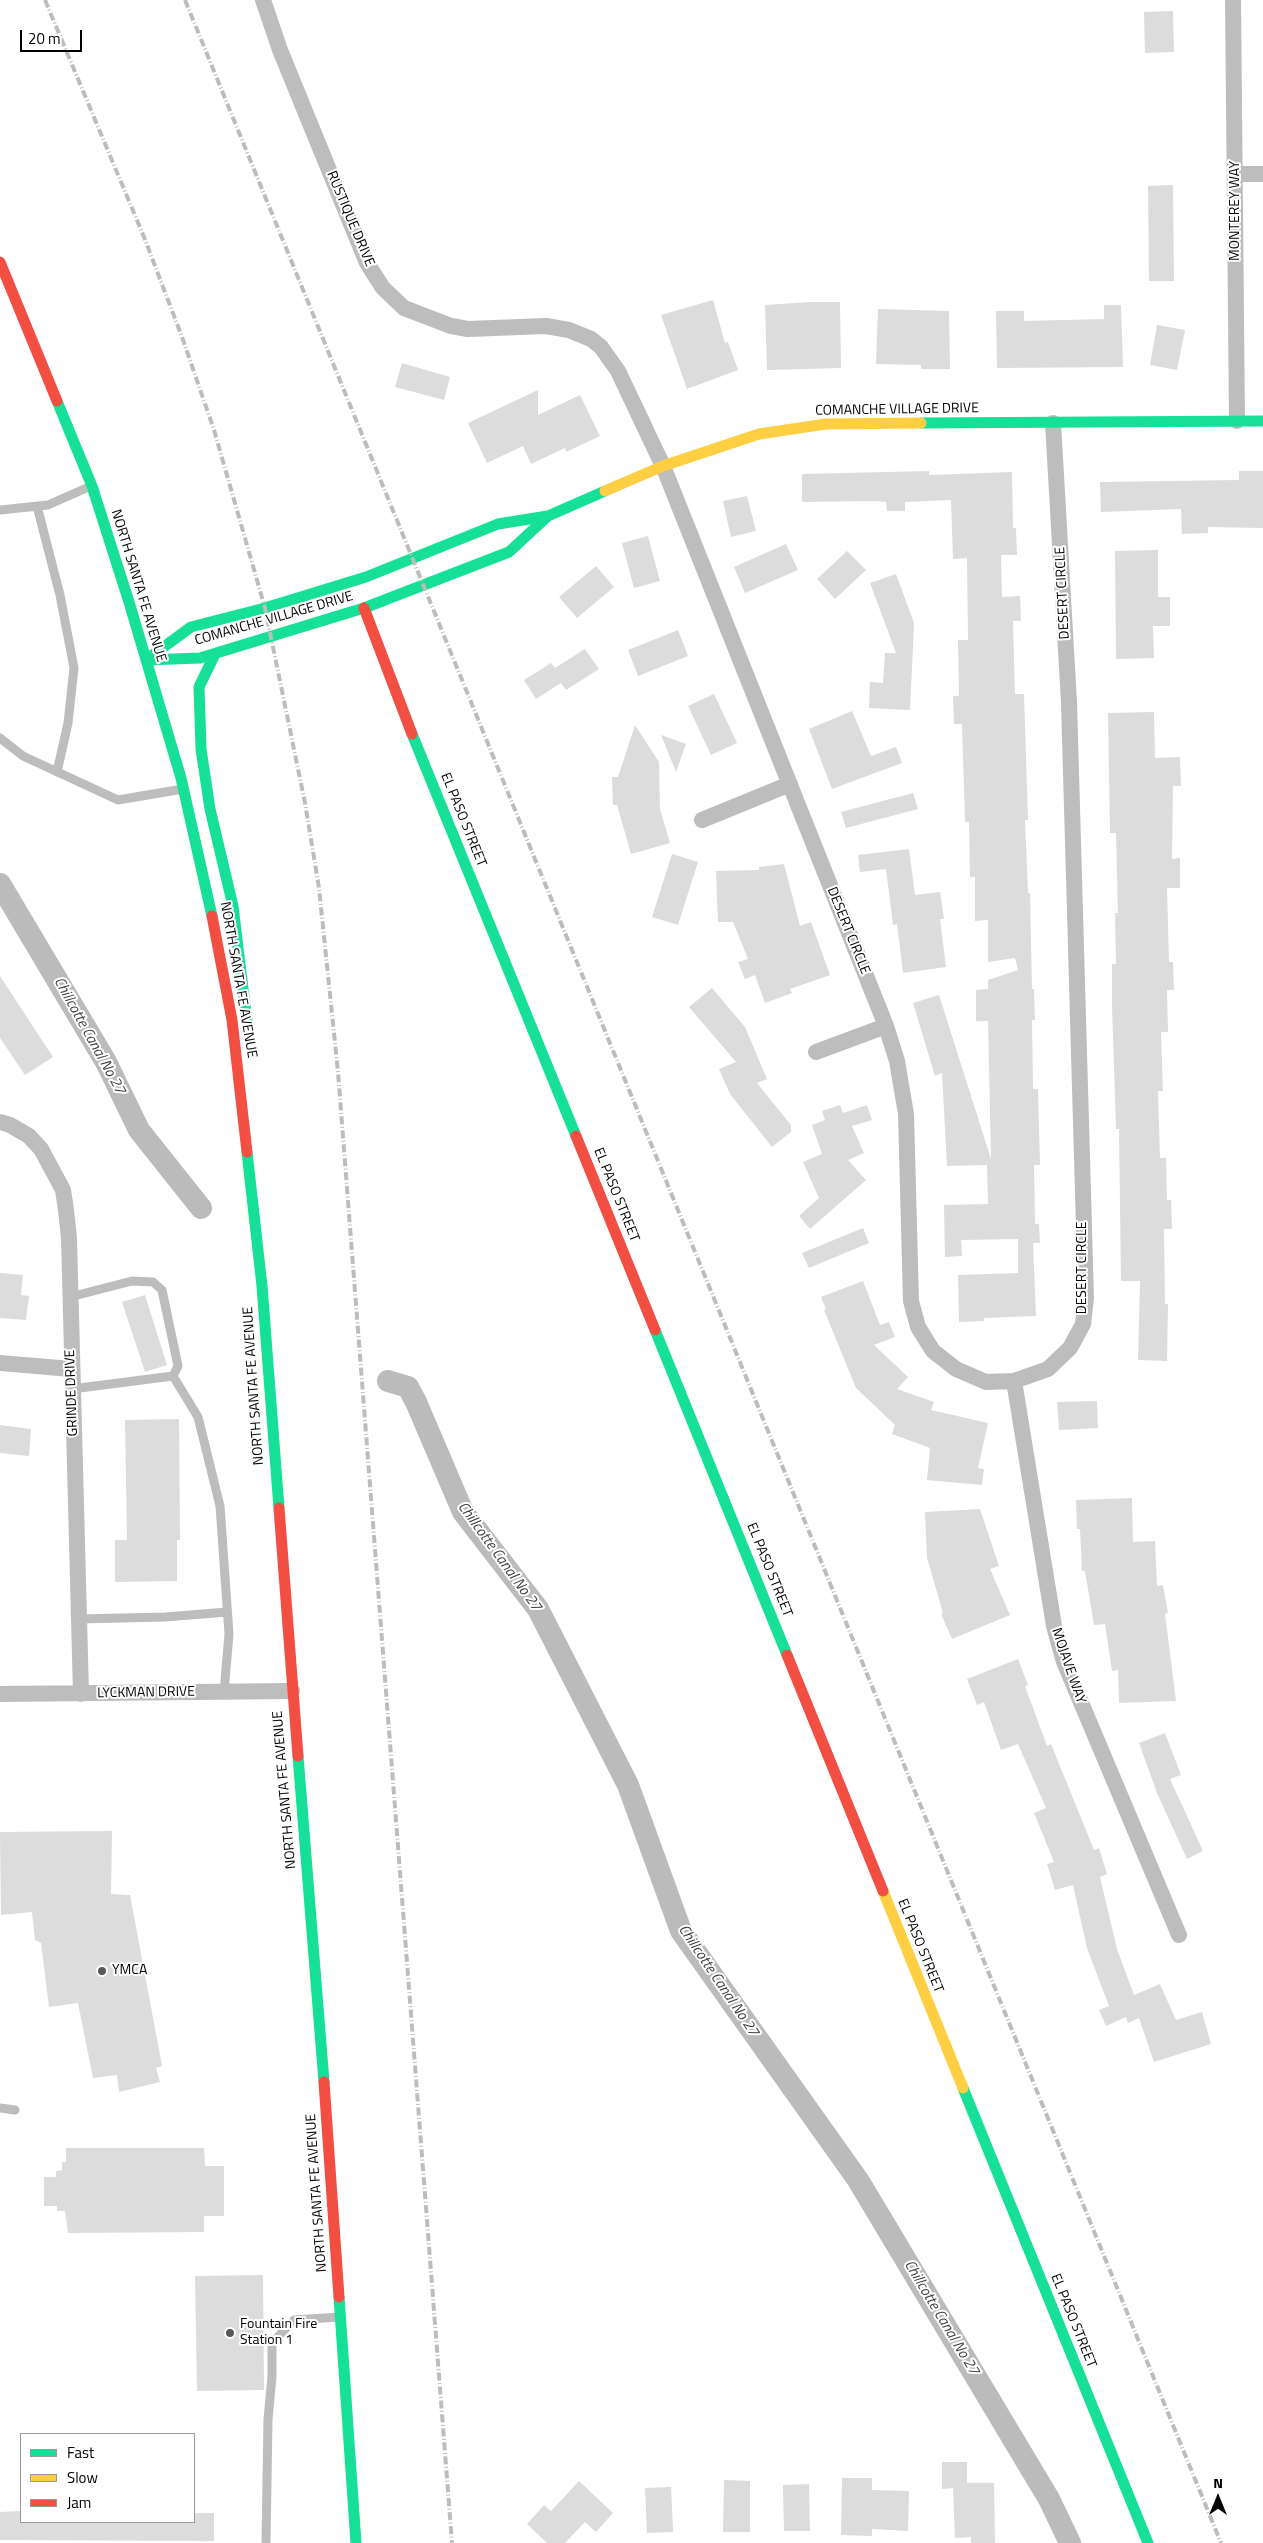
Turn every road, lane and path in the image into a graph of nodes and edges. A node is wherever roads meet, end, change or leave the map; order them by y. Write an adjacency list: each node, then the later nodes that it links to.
1 (263, 0): 9 (street, RUSTIQUE DRIVE)
2 (1233, 0): 3 (street, MONTEREY WAY)
3 (1236, 174): 4 (street); 6 (street, MONTEREY WAY)
4 (1263, 174)
5 (0, 262): 10 (main road, NORTH SANTA FE AVENUE)
6 (1238, 421): 7 (main road, COMANCHE VILLAGE DRIVE); 8 (main road, COMANCHE VILLAGE DRIVE)
7 (1263, 421)
8 (1053, 423): 9 (main road, COMANCHE VILLAGE DRIVE); 30 (street, DESERT CIRCLE)
9 (662, 466): 13 (main road, COMANCHE VILLAGE DRIVE); 19 (street, DESERT CIRCLE)
10 (92, 486): 11 (lane); 16 (main road, NORTH SANTA FE AVENUE)
11 (37, 506): 12 (lane); 18 (lane)
12 (0, 510)
13 (548, 516): 14 (main road, COMANCHE VILLAGE DRIVE); 16 (main road, COMANCHE VILLAGE DRIVE)
14 (364, 608): 15 (main road, COMANCHE VILLAGE DRIVE); 44 (main road, EL PASO STREET)
15 (215, 654): 16 (main road, COMANCHE VILLAGE DRIVE); 24 (main road)
16 (146, 660): 20 (main road, NORTH SANTA FE AVENUE)
17 (0, 738): 18 (lane)
18 (57, 772): 20 (lane)
19 (790, 784): 21 (street); 22 (street, DESERT CIRCLE)
20 (183, 789): 24 (main road, NORTH SANTA FE AVENUE)
21 (702, 820)
22 (886, 1026): 23 (street); 30 (street, DESERT CIRCLE)
23 (816, 1052)
24 (237, 1059): 34 (main road, NORTH SANTA FE AVENUE)
25 (0, 1122): 26 (street, GRINDE DRIVE)
26 (70, 1297): 28 (street, GRINDE DRIVE); 29 (lane)
27 (0, 1363): 28 (street)
28 (71, 1369): 31 (street, GRINDE DRIVE)
29 (173, 1376): 31 (lane); 32 (lane)
30 (1014, 1381): 38 (street, MOJAVE WAY)
31 (72, 1389): 33 (street, GRINDE DRIVE)
32 (228, 1612): 33 (lane); 35 (lane)
33 (79, 1619): 37 (street, GRINDE DRIVE)
34 (292, 1691): 35 (street, LYCKMAN DRIVE); 41 (main road, NORTH SANTA FE AVENUE)
35 (224, 1692): 37 (street, LYCKMAN DRIVE)
36 (0, 1694): 37 (street, LYCKMAN DRIVE)
37 (81, 1694)
38 (1179, 1935)
39 (0, 2108): 40 (lane)
40 (15, 2110)
41 (340, 2317): 42 (lane); 43 (main road, NORTH SANTA FE AVENUE)
42 (266, 2543)
43 (356, 2543)
44 (1148, 2543)

